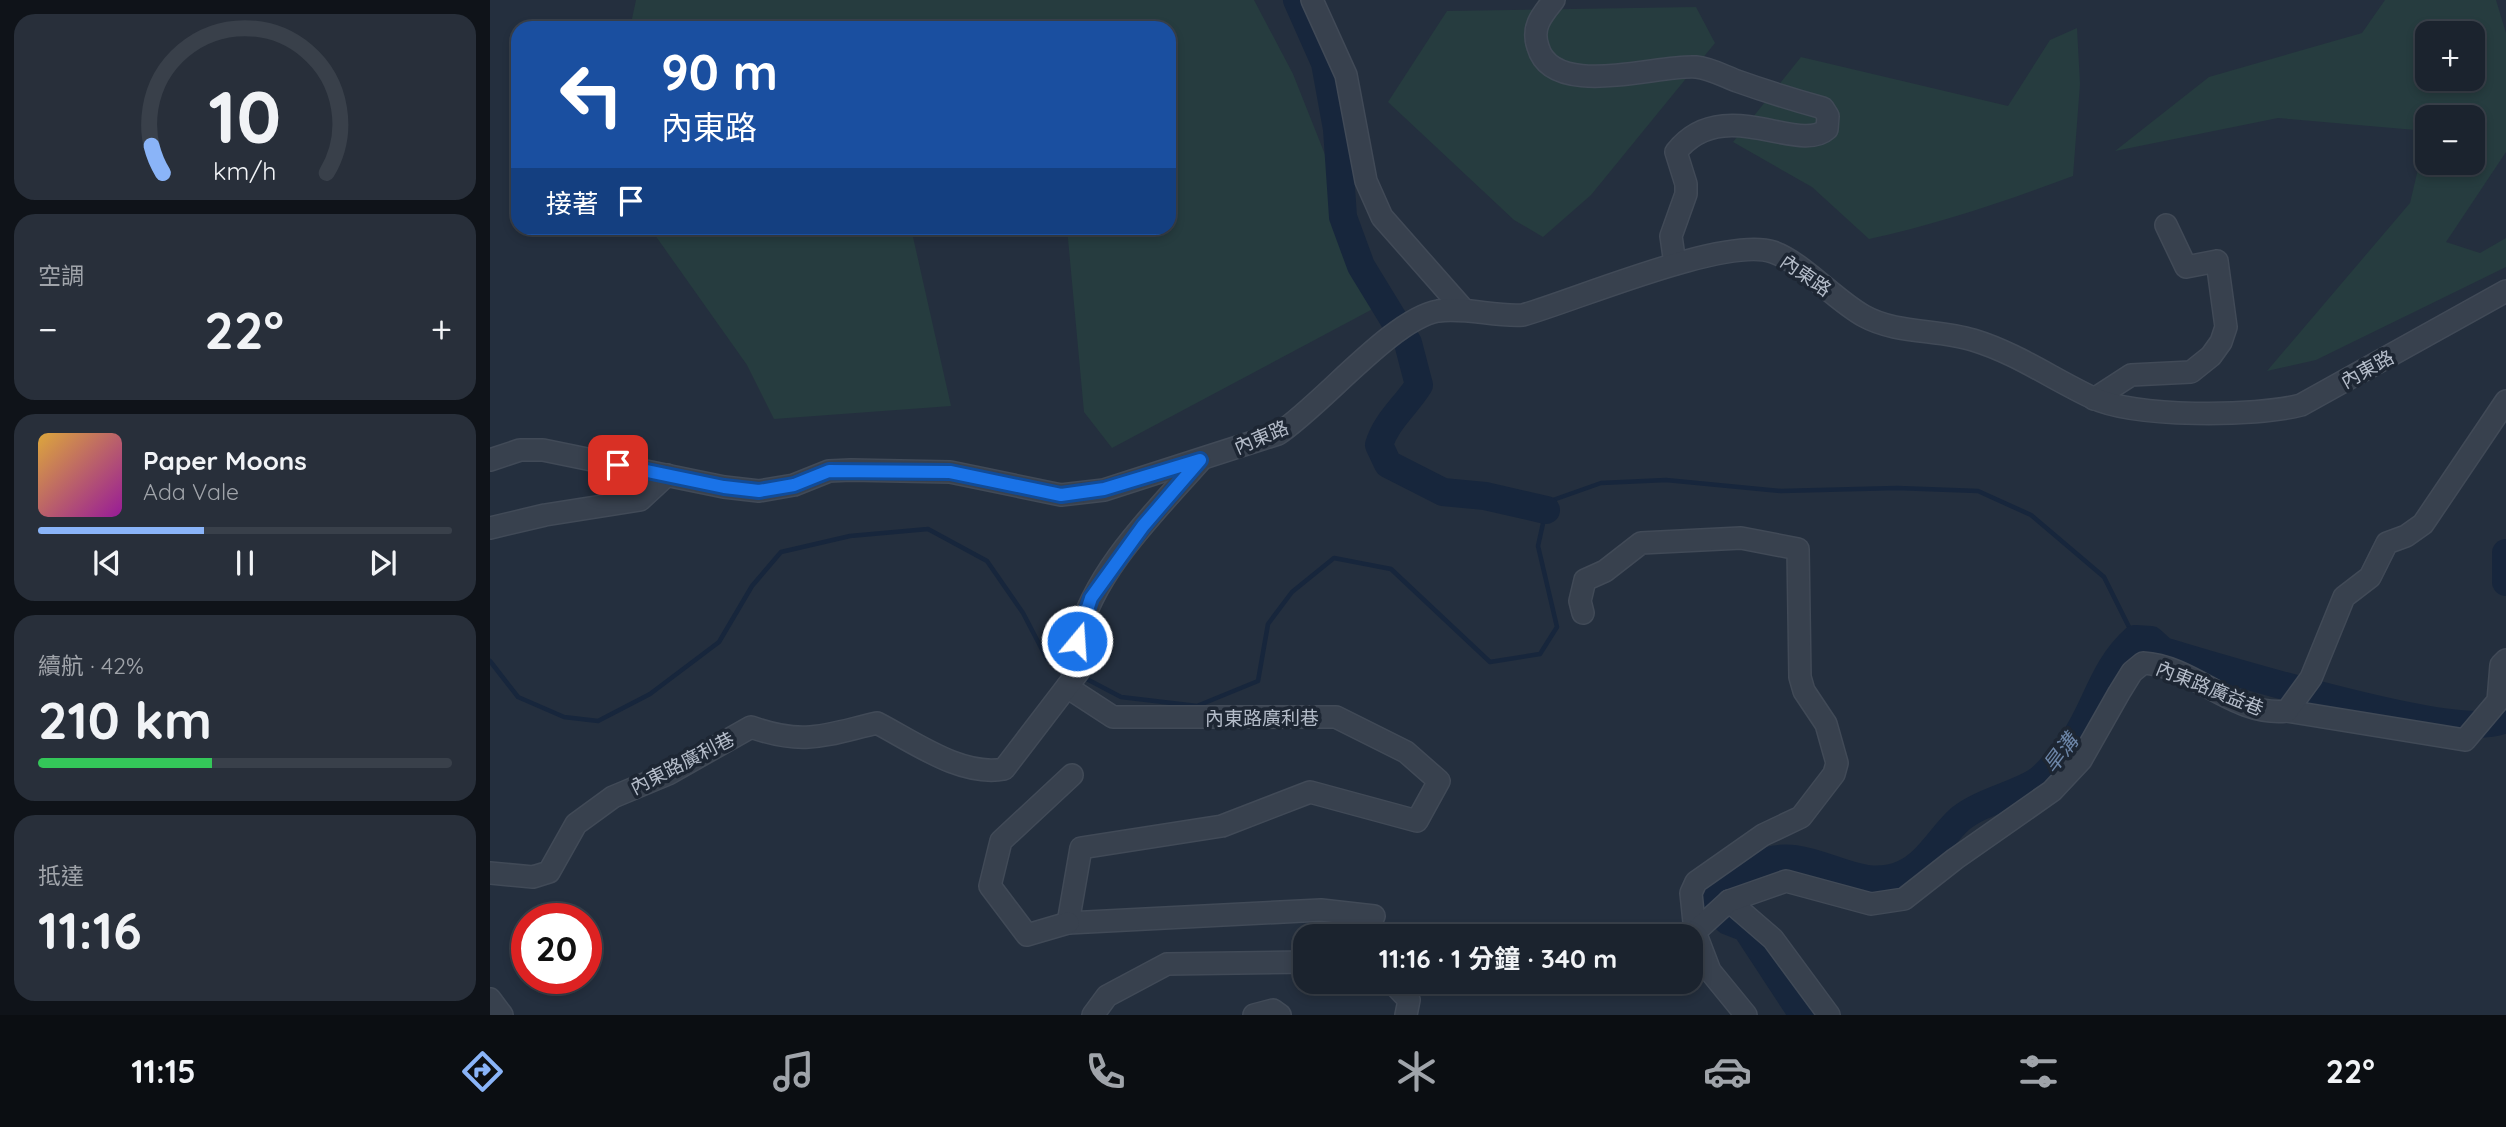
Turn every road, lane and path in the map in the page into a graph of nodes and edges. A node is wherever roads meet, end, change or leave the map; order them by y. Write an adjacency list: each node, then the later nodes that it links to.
1 (1312, 0): 6 (street)
2 (1554, 0): 4 (street)
3 (2166, 225): 7 (street)
4 (1675, 264): 6 (street, 內東路); 7 (street, 內東路)
5 (2506, 291): 7 (street, 內東路)
6 (1464, 310): 10 (street, 內東路)
7 (2094, 399)
8 (2506, 401): 16 (street, 內東路廣益巷)
9 (490, 460): 11 (street, 內東路)
10 (1200, 460): 11 (street, 內東路); 15 (street, 內東路廣利巷)
11 (667, 475): 12 (street)
12 (490, 528)
13 (1583, 613): 22 (street)
14 (2506, 660): 16 (street)
15 (1067, 687): 18 (street, 內東路廣利巷); 21 (street, 內東路廣利巷)
16 (2287, 711): 19 (street, 內東路廣益巷)
17 (1072, 775): 21 (street)
18 (490, 873)
19 (1729, 901): 23 (street, 內東路廣益巷); 34 (street)
20 (1374, 916): 21 (street)
21 (1068, 923)
22 (1694, 924)
23 (1703, 925)
24 (1703, 953): 33 (street)
25 (1293, 962): 29 (street)
26 (1403, 994): 32 (street)
27 (490, 999): 28 (street)
28 (502, 1015)
29 (1093, 1015)
30 (1254, 1015): 31 (street)
31 (1280, 1015)
32 (1406, 1015)
33 (1746, 1015)
34 (1829, 1015)

